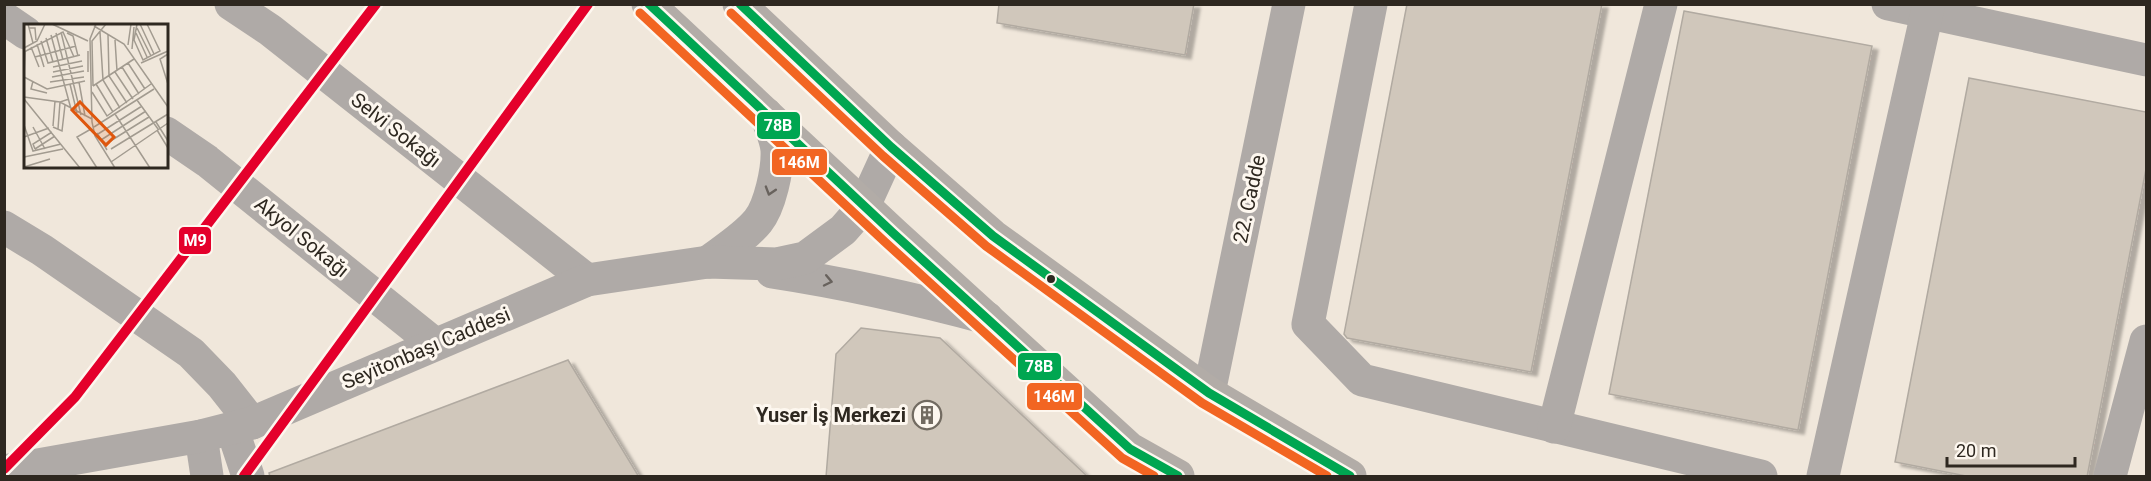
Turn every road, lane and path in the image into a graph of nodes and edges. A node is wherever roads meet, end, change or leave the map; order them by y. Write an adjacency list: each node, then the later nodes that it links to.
1 (231, 4): 18 (street, Selvi Sokağı)
2 (648, 4): 12 (main road)
3 (739, 4): 14 (main road)
4 (1289, 4): 22 (street, 22. Cadde)
5 (1371, 4): 24 (street)
6 (1661, 4): 24 (street)
7 (1888, 4): 8 (street)
8 (1928, 9): 11 (street); 32 (street)
9 (4, 18): 10 (street)
10 (24, 32)
11 (2146, 60)
12 (766, 114): 15 (main road); 17 (street, Seyitonbaşı Caddesi, one-way to 17)
13 (168, 134): 21 (street, Akyol Sokağı)
14 (891, 147): 15 (street, Seyitonbaşı Caddesi); 22 (main road)
15 (864, 206): 17 (street, Seyitonbaşı Caddesi); 19 (main road)
16 (4, 227): 23 (street)
17 (708, 262): 18 (street, Seyitonbaşı Caddesi); 19 (street, Seyitonbaşı Caddesi, one-way to 19)
18 (587, 280): 21 (street, Seyitonbaşı Caddesi)
19 (987, 318): 27 (main road)
20 (2146, 341): 33 (street)
21 (435, 344): 23 (street, Seyitonbaşı Caddesi)
22 (1209, 393): 30 (main road)
23 (242, 426): 25 (street, Seyitonbaşı Caddesi); 29 (street)
24 (1554, 427): 31 (street)
25 (201, 436): 26 (street, Seyitonbaşı Caddesi); 28 (street)
26 (4, 471)
27 (1177, 476)
28 (207, 477)
29 (248, 477)
30 (1350, 477)
31 (1761, 477)
32 (1823, 477)
33 (2110, 477)

